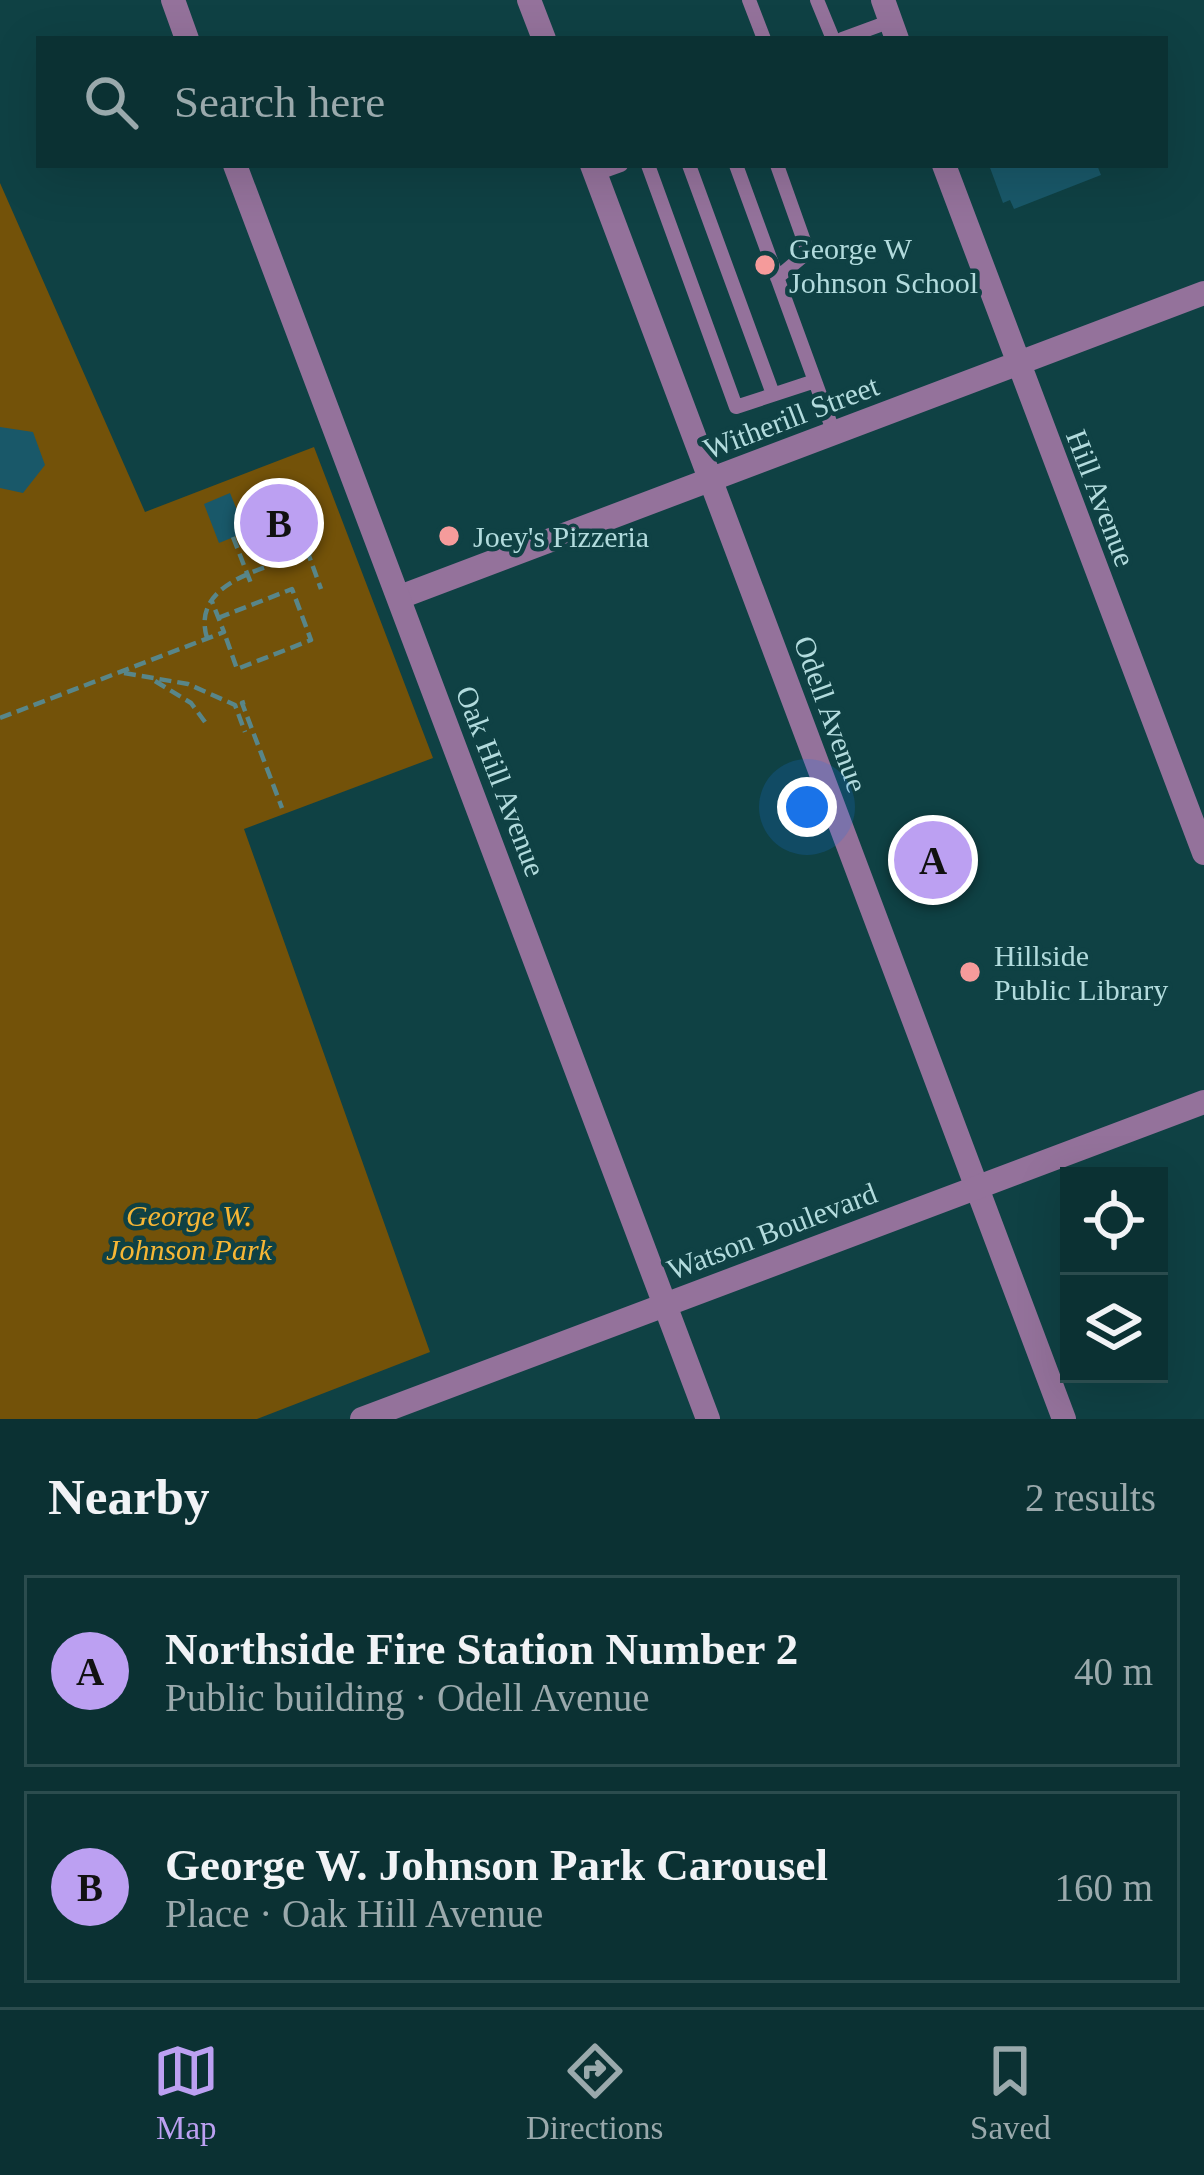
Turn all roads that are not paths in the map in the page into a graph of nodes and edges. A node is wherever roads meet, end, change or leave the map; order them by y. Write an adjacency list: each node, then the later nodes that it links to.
1 (173, 0): 6 (street)
2 (530, 0): 7 (street)
3 (749, 0): 8 (lane)
4 (817, 0): 9 (lane)
5 (890, 20): 10 (lane)
6 (186, 36)
7 (543, 36)
8 (763, 36)
9 (832, 36)
10 (850, 36)
11 (236, 168): 25 (street, Oak Hill Avenue)
12 (649, 168): 22 (lane)
13 (690, 168): 22 (lane)
14 (737, 168): 18 (lane)
15 (778, 168): 18 (lane)
16 (945, 168): 20 (street, Hill Avenue)
17 (594, 169): 24 (street, Odell Avenue)
18 (777, 278): 21 (lane)
19 (1204, 293): 20 (street, Witherill Street)
20 (1018, 363): 23 (street, Witherill Street); 26 (street, Hill Avenue)
21 (814, 380): 22 (lane); 23 (lane)
22 (773, 394)
23 (834, 433): 24 (street, Witherill Street)
24 (712, 478): 25 (street, Witherill Street); 28 (street, Odell Avenue)
25 (400, 597): 29 (street, Oak Hill Avenue)
26 (1204, 853)
27 (1204, 1102): 28 (street, Watson Boulevard)
28 (975, 1187): 29 (street, Watson Boulevard); 32 (street, Odell Avenue)
29 (665, 1304): 30 (street, Watson Boulevard); 31 (street, Oak Hill Avenue)
30 (362, 1419)
31 (708, 1419)
32 (1064, 1419)

